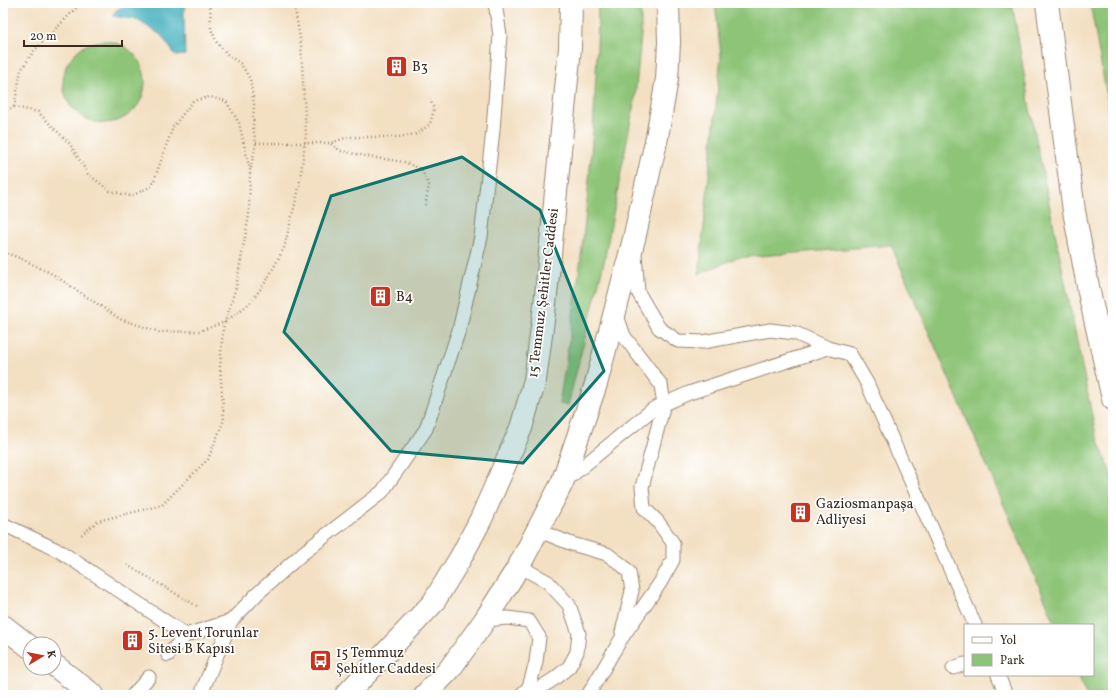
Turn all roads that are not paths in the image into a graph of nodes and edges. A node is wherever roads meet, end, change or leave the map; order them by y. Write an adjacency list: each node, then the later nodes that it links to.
1 (495, 3): 15 (lane)
2 (571, 3): 28 (main road, 15 Temmuz Şehitler Caddesi)
3 (668, 3): 5 (main road)
4 (1046, 3): 8 (main road)
5 (634, 240): 6 (main road); 7 (lane)
6 (616, 311): 9 (lane); 10 (main road)
7 (828, 348): 9 (lane); 16 (lane)
8 (1113, 399)
9 (664, 404): 10 (lane); 20 (lane)
10 (562, 483): 12 (main road)
11 (3, 524): 18 (lane)
12 (537, 530): 13 (main road); 20 (lane)
13 (519, 566): 14 (main road); 31 (lane)
14 (485, 620): 29 (main road); 30 (lane)
15 (231, 621): 18 (lane); 25 (lane)
16 (976, 624)
17 (3, 626): 19 (main road)
18 (186, 635): 21 (lane)
19 (22, 640)
20 (621, 640): 32 (lane)
21 (168, 655)
22 (62, 671): 26 (main road)
23 (998, 676): 33 (lane)
24 (148, 677): 27 (lane)
25 (202, 689)
26 (92, 695)
27 (132, 695)
28 (346, 695)
29 (425, 695)
30 (521, 695)
31 (529, 695)
32 (588, 695)
33 (1006, 695)

